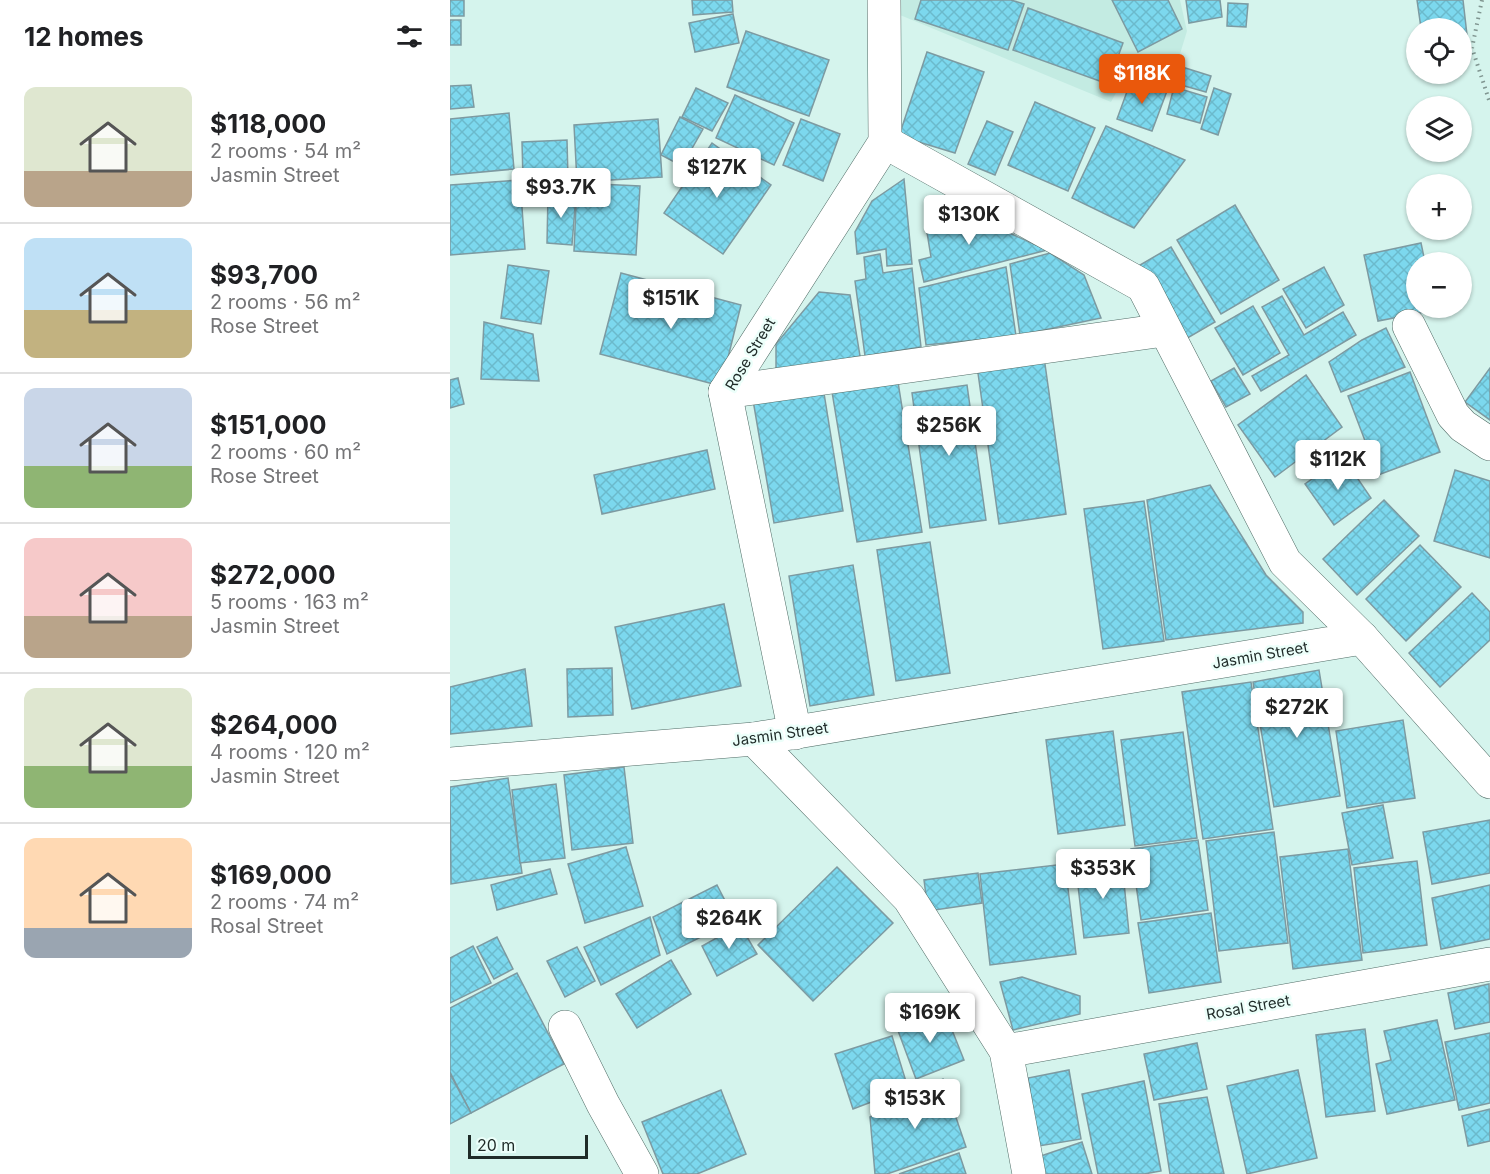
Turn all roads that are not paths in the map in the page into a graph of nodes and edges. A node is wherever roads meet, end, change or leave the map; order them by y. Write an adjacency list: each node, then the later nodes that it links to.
1 (884, 0): 2 (street)
2 (885, 142): 4 (street); 5 (street, Rose Street)
3 (1409, 326): 6 (street)
4 (1164, 330): 5 (street); 7 (street)
5 (724, 393): 8 (street, Rose Street)
6 (1490, 444)
7 (1362, 638): 8 (street, Jasmin Street); 11 (street)
8 (795, 734): 9 (street, Jasmin Street)
9 (754, 739): 10 (street, Jasmin Street); 14 (street)
10 (450, 764)
11 (1490, 782)
12 (1490, 964): 14 (street, Rosal Street)
13 (565, 1027): 15 (street)
14 (1006, 1051): 16 (street)
15 (642, 1174)
16 (1029, 1174)

